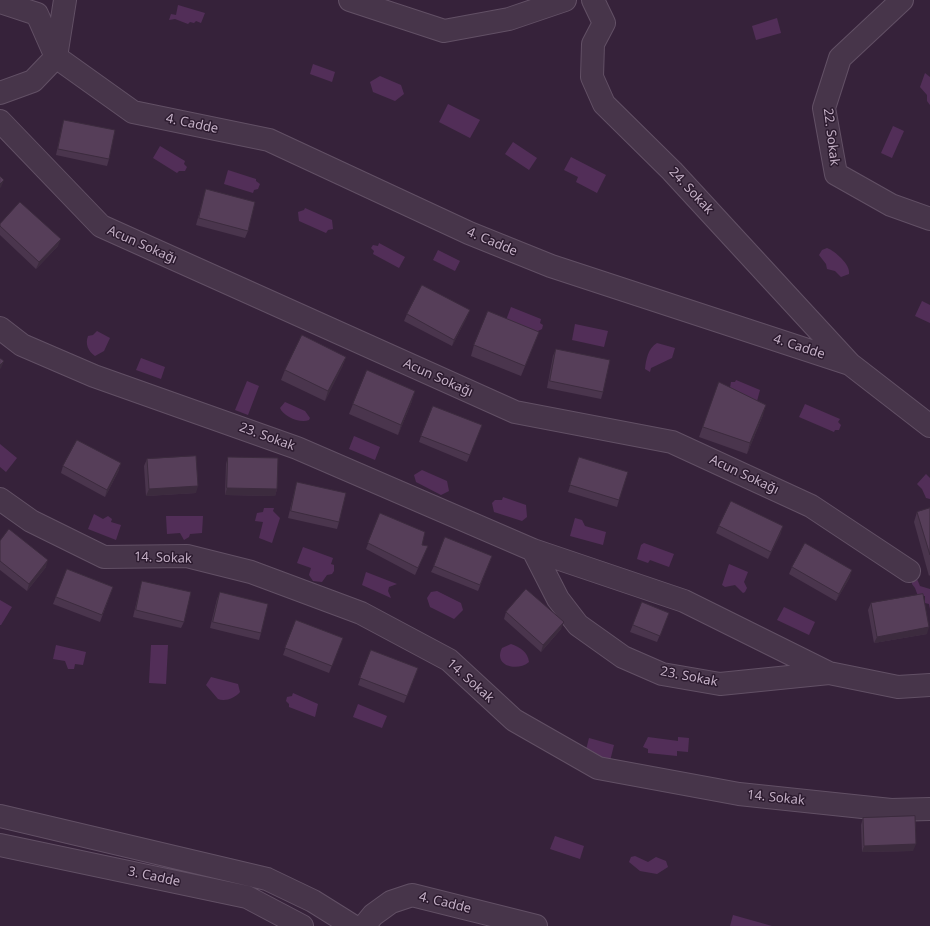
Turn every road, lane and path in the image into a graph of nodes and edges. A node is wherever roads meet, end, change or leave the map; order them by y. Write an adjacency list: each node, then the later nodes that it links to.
1 (65, 0): 7 (street)
2 (350, 0): 3 (street)
3 (565, 0)
4 (593, 0): 12 (street, 24. Sokak)
5 (902, 0): 10 (street, 22. Sokak)
6 (0, 2): 7 (street)
7 (56, 57): 8 (street); 12 (street, 4. Cadde)
8 (0, 93)
9 (0, 121): 16 (street, Acun Sokağı)
10 (930, 219)
11 (0, 328): 15 (street, 23. Sokak)
12 (850, 364): 13 (street, 4. Cadde)
13 (930, 426)
14 (0, 499): 19 (street, 14. Sokak)
15 (533, 550): 17 (street, 23. Sokak); 17 (street, 23. Sokak)
16 (909, 571)
17 (828, 673): 18 (street, 23. Sokak)
18 (930, 685)
19 (930, 809)
20 (0, 816): 23 (street)
21 (0, 846): 22 (street, 3. Cadde)
22 (302, 926)
23 (353, 926)
24 (364, 926): 25 (street, 4. Cadde)
25 (536, 926)

